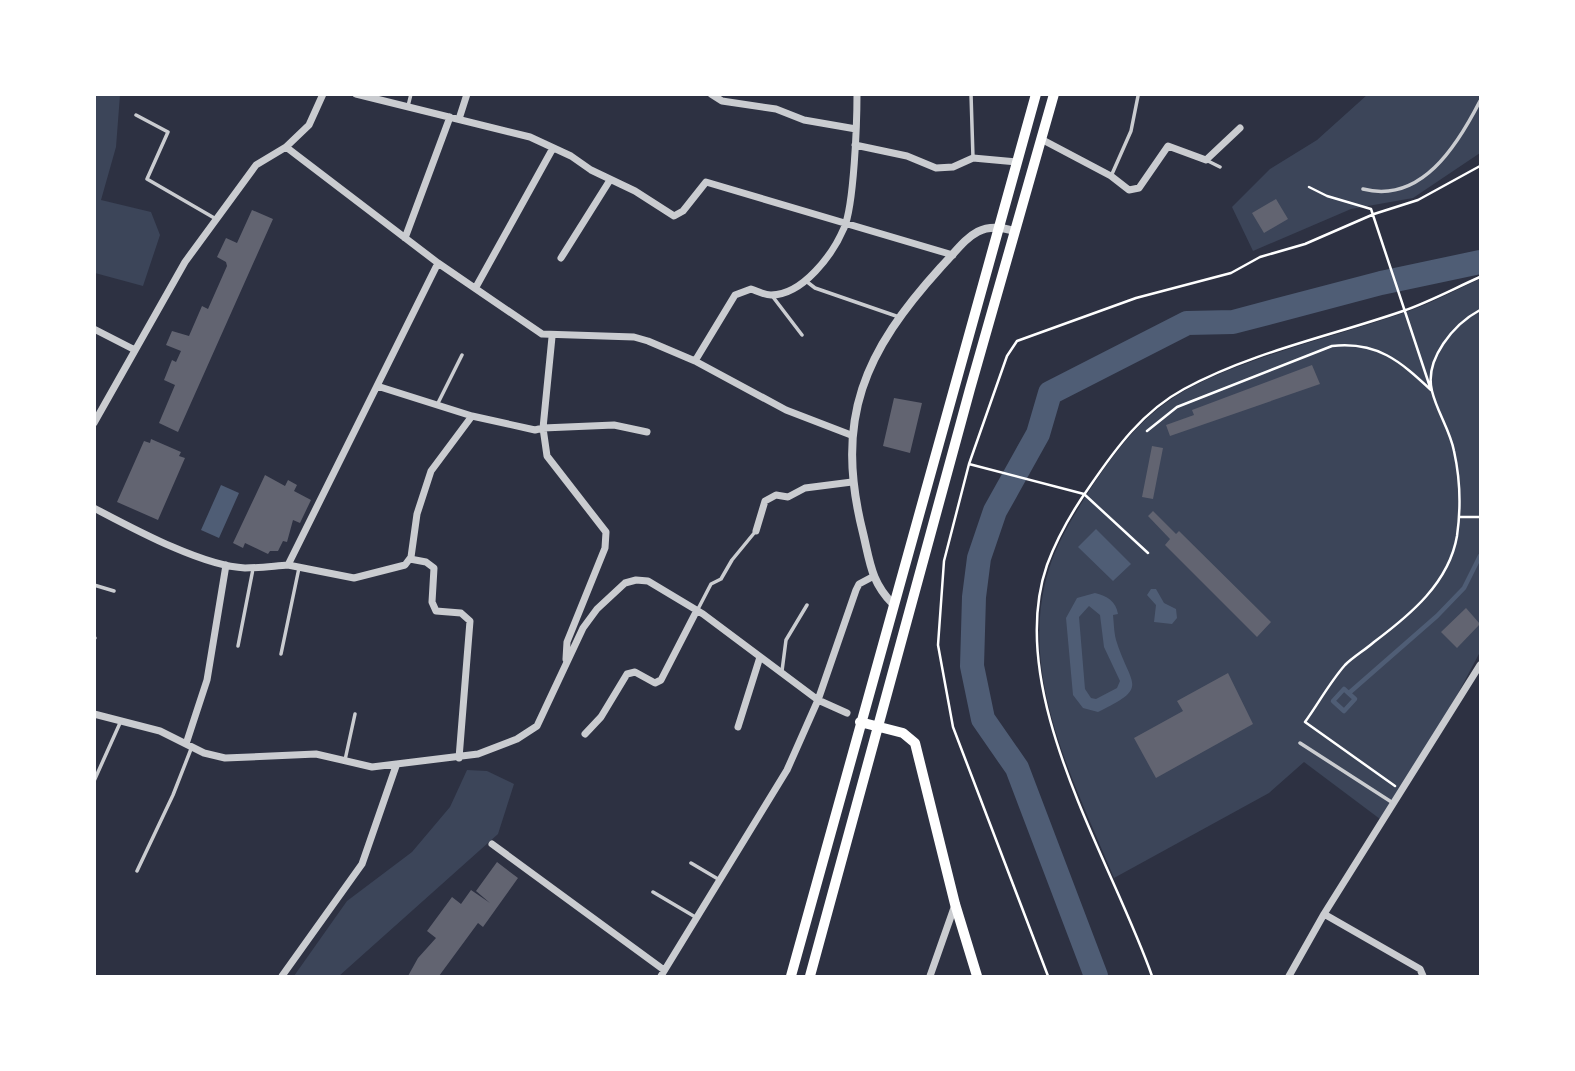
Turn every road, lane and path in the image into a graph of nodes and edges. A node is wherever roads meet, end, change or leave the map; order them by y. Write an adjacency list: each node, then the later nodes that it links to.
1 (323, 94): 20 (street)
2 (356, 94): 12 (street)
3 (411, 94): 12 (lane)
4 (467, 94): 15 (street)
5 (711, 94): 17 (street)
6 (857, 94): 17 (street)
7 (971, 94): 22 (lane)
8 (1036, 94): 24 (main road)
9 (1054, 94): 18 (main road)
10 (1138, 96): 27 (lane)
11 (1480, 101): 31 (lane)
12 (407, 108): 14 (street)
13 (136, 116): 34 (lane)
14 (450, 117): 15 (street); 38 (street)
15 (459, 119): 21 (street)
16 (1240, 128): 23 (street)
17 (856, 129): 19 (street)
18 (1041, 139): 27 (street); 37 (main road)
19 (855, 145): 22 (street); 35 (street)
20 (286, 147): 34 (street); 38 (street)
21 (554, 148): 28 (street); 44 (street)
22 (973, 158): 24 (street)
23 (1206, 160): 26 (lane); 27 (street)
24 (1017, 162): 36 (main road)
25 (1480, 166): 33 (path)
26 (1220, 167)
27 (1111, 176)
28 (610, 180): 35 (street); 40 (street)
29 (1309, 187): 32 (path)
30 (1363, 189): 31 (lane)
31 (1374, 192): 32 (path)
32 (1371, 209): 33 (path)
33 (1374, 214): 46 (path); 64 (path)
34 (216, 219): 52 (street)
35 (846, 221): 39 (street); 43 (street)
36 (998, 226): 37 (street); 39 (street); 80 (main road)
37 (1014, 231): 96 (main road)
38 (405, 239): 41 (street)
39 (953, 255): 48 (street)
40 (561, 258)
41 (438, 263): 44 (street); 55 (street)
42 (1480, 277): 46 (path)
43 (805, 280): 45 (street); 48 (lane)
44 (476, 287): 51 (street)
45 (771, 295): 50 (lane); 54 (street)
46 (1406, 310): 56 (path); 66 (path)
47 (1480, 310): 56 (path)
48 (899, 317): 63 (street)
49 (94, 330): 52 (street)
50 (802, 335)
51 (552, 337): 54 (street); 60 (street)
52 (135, 350): 59 (street)
53 (462, 355): 57 (lane)
54 (695, 360): 63 (street)
55 (376, 386): 57 (street); 74 (street)
56 (1431, 390): 62 (path); 68 (path)
57 (437, 405): 58 (street)
58 (472, 416): 60 (street); 72 (street)
59 (94, 423)
60 (543, 428): 61 (street); 86 (street)
61 (647, 432)
62 (1146, 432)
63 (850, 435): 65 (street)
64 (969, 464): 66 (path); 120 (path)
65 (852, 482): 70 (street); 77 (street)
66 (1084, 495): 71 (path); 121 (path)
67 (94, 508): 73 (street)
68 (1459, 517): 69 (path); 104 (path)
69 (1480, 517)
70 (757, 531): 82 (lane)
71 (1148, 553)
72 (410, 559): 75 (street); 100 (street)
73 (226, 565): 76 (street); 99 (street)
74 (288, 565): 75 (street); 76 (street)
75 (299, 566): 84 (lane)
76 (253, 567): 83 (lane)
77 (874, 576): 80 (street); 89 (street)
78 (94, 585): 79 (lane)
79 (114, 591)
80 (894, 604): 94 (main road)
81 (807, 605): 88 (lane)
82 (697, 611): 85 (street); 86 (street); 97 (street)
83 (239, 646)
84 (281, 654)
85 (760, 657): 88 (street); 95 (street)
86 (566, 664): 100 (street)
87 (1480, 665): 104 (street)
88 (782, 674): 89 (street)
89 (818, 700): 90 (street); 109 (street)
90 (847, 713)
91 (94, 714): 93 (street)
92 (355, 714): 101 (lane)
93 (121, 721): 99 (street); 103 (lane)
94 (860, 722): 96 (main road); 116 (main road)
95 (738, 727)
96 (880, 727): 111 (main road); 117 (main road)
97 (585, 733)
98 (1300, 743): 105 (lane)
99 (189, 746): 101 (street); 108 (lane)
100 (459, 758): 102 (street)
101 (345, 760): 102 (street)
102 (396, 766): 115 (street)
103 (94, 781)
104 (1403, 791): 105 (street)
105 (1394, 804): 112 (street)
106 (492, 844): 114 (street)
107 (691, 863): 109 (lane)
108 (137, 871)
109 (720, 880): 113 (street)
110 (653, 892): 113 (lane)
111 (955, 904): 118 (street); 119 (main road)
112 (1324, 914): 122 (street); 123 (street)
113 (696, 918): 114 (street)
114 (663, 973)
115 (282, 976)
116 (791, 976)
117 (810, 976)
118 (930, 976)
119 (978, 976)
120 (1048, 976)
121 (1152, 976)
122 (1289, 976)
123 (1423, 976)

